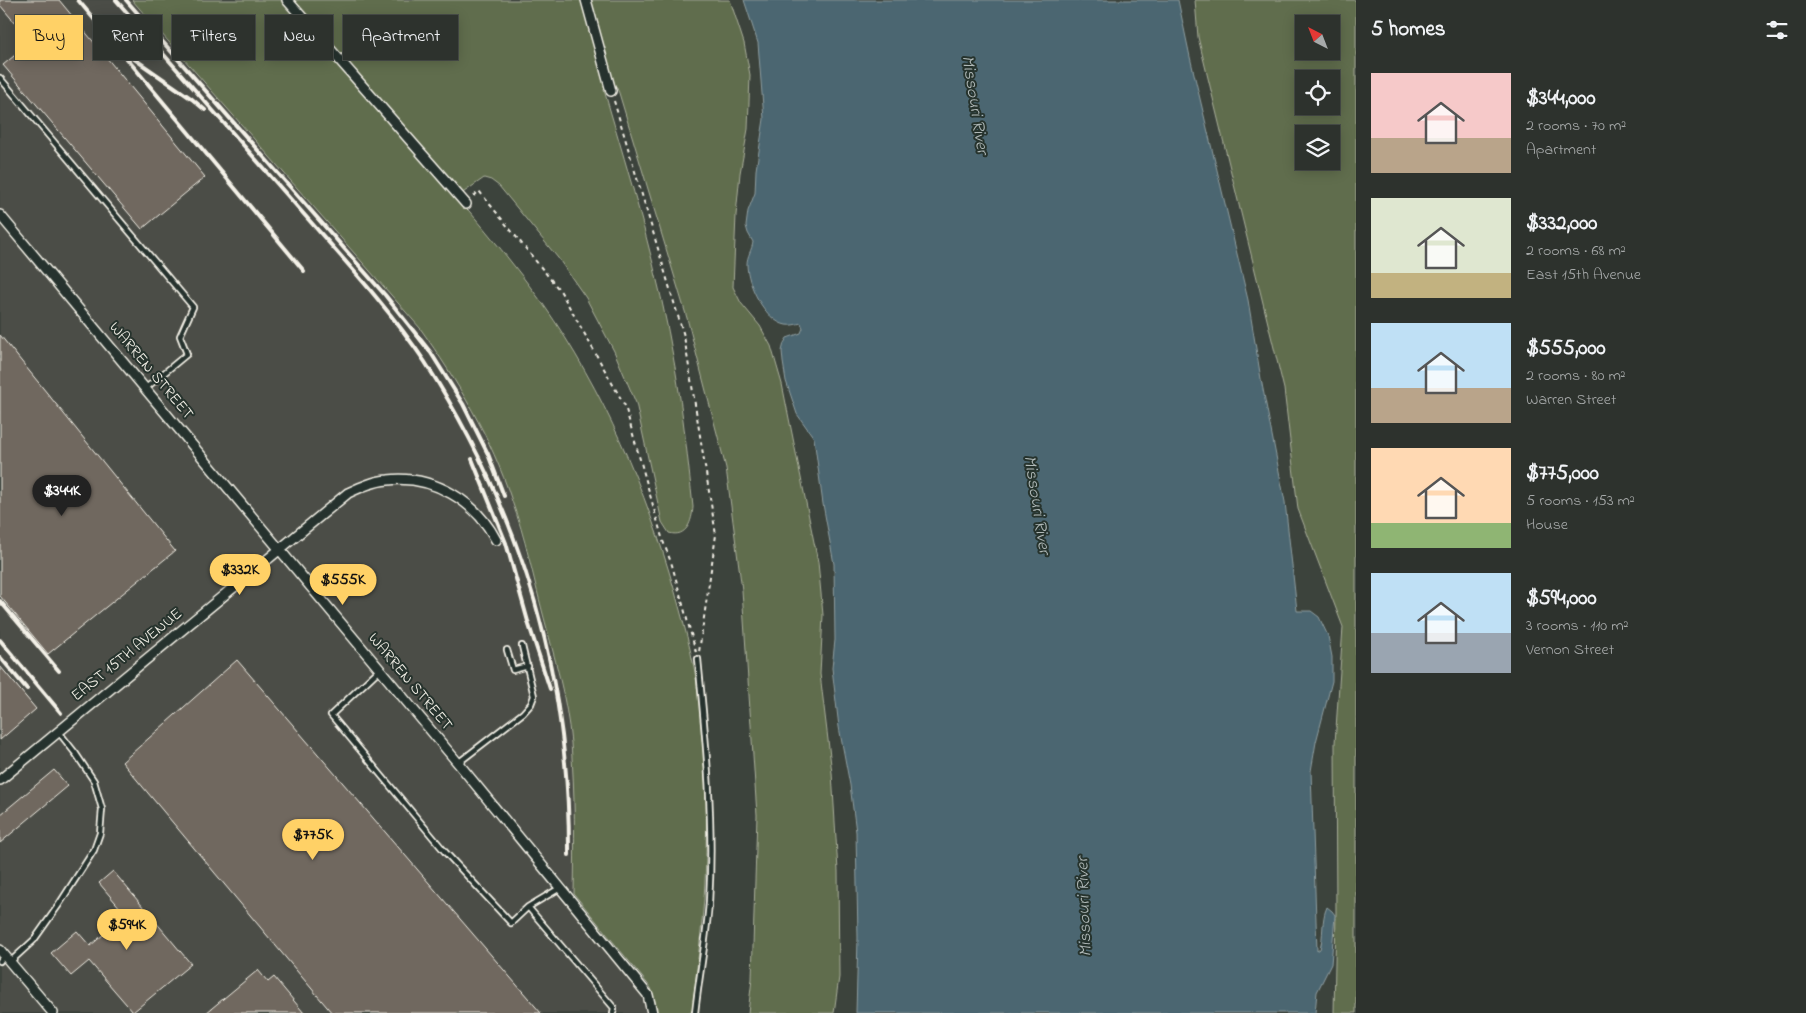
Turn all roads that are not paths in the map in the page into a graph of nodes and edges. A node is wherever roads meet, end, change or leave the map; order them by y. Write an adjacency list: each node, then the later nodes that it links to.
1 (287, 0): 5 (street)
2 (586, 0): 4 (street)
3 (0, 78): 7 (lane)
4 (611, 91)
5 (466, 204)
6 (0, 214): 7 (street, WARREN STREET)
7 (146, 388): 9 (street, WARREN STREET)
8 (496, 540): 9 (street, EAST 15TH AVENUE)
9 (280, 548): 14 (street, WARREN STREET); 15 (street, EAST 15TH AVENUE)
10 (522, 646): 13 (lane)
11 (507, 650): 13 (lane)
12 (698, 659): 24 (lane)
13 (528, 666): 16 (lane)
14 (380, 669): 16 (street, WARREN STREET); 19 (lane)
15 (58, 732): 17 (street, EAST 15TH AVENUE); 20 (lane)
16 (458, 763): 18 (street, WARREN STREET)
17 (0, 780)
18 (560, 888): 19 (lane); 23 (street, WARREN STREET)
19 (528, 907): 22 (lane)
20 (4, 957): 21 (street)
21 (53, 1013)
22 (614, 1013)
23 (652, 1013)
24 (695, 1013)

